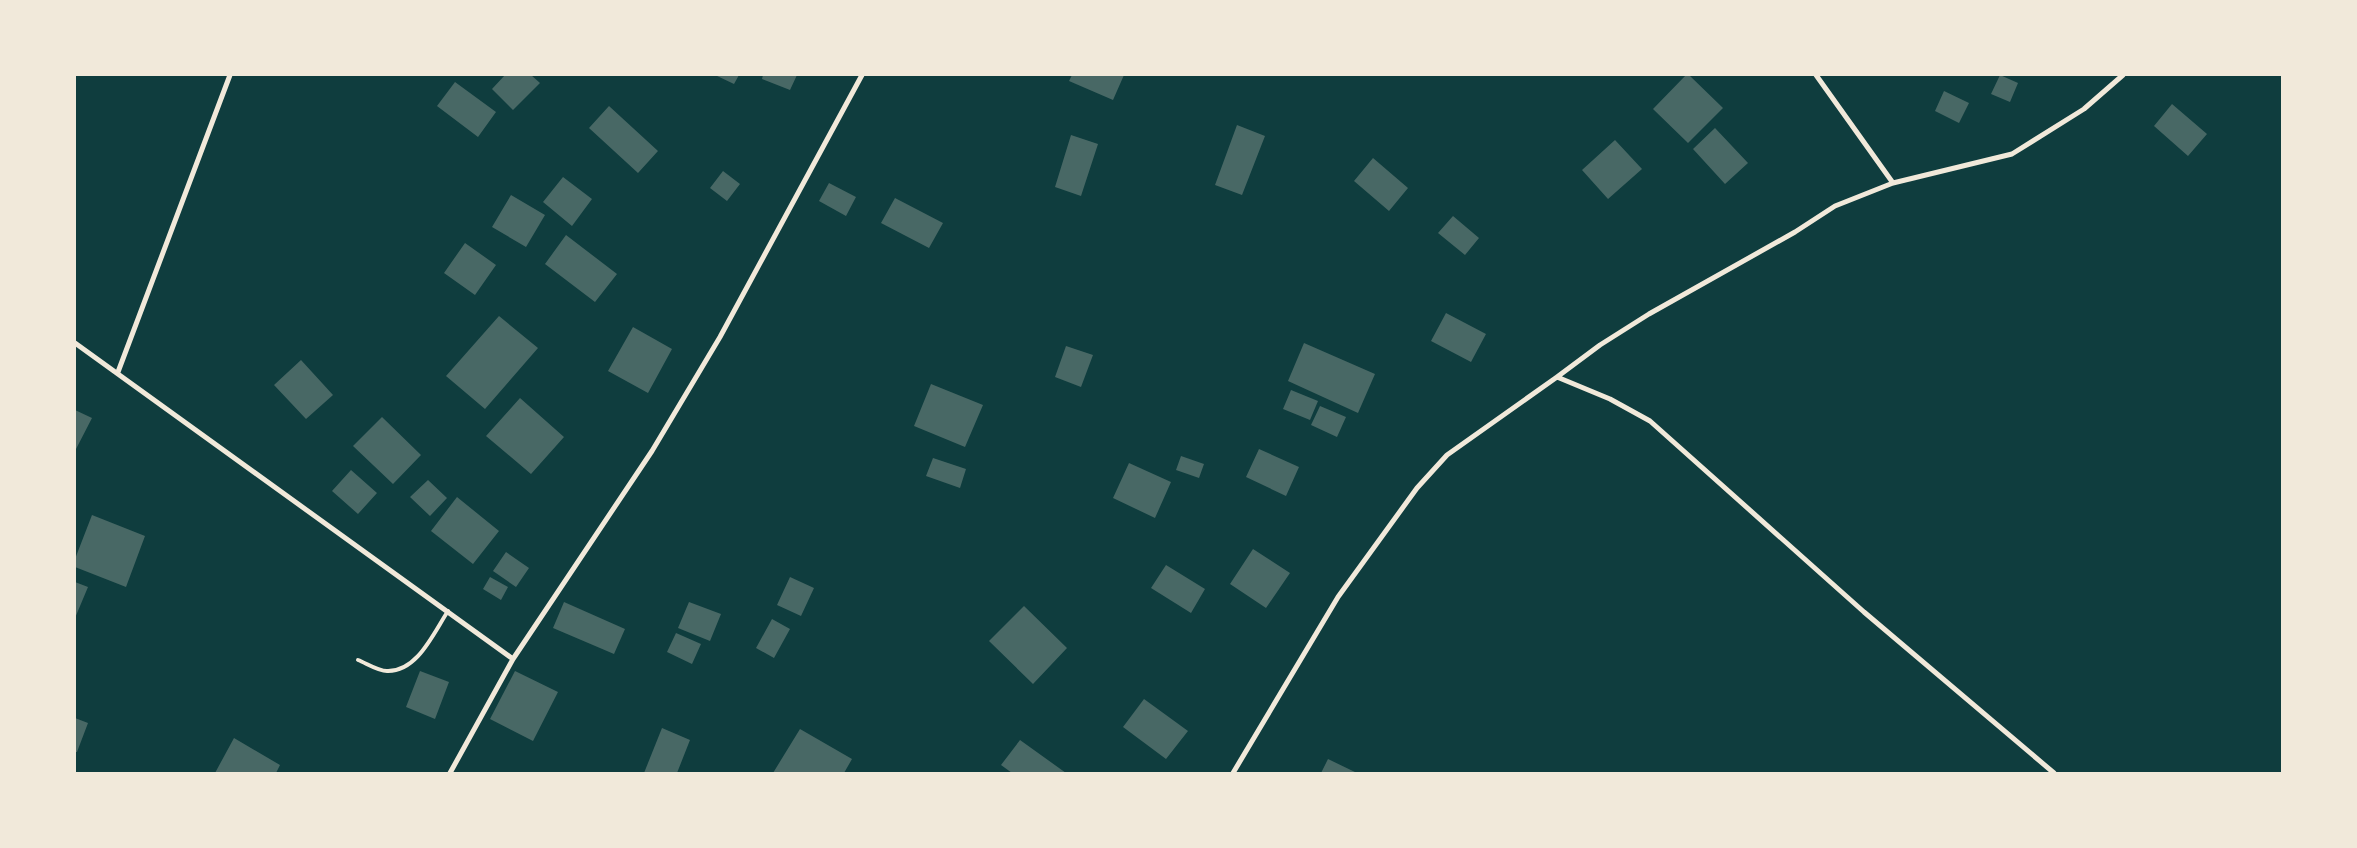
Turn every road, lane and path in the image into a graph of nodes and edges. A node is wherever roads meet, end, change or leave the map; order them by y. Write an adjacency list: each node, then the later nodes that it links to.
1 (230, 75): 7 (street)
2 (862, 75): 10 (street)
3 (1816, 75): 5 (street)
4 (2124, 75): 5 (street)
5 (1893, 183): 8 (street)
6 (75, 343): 7 (street)
7 (118, 372): 9 (street)
8 (1557, 377): 13 (street); 14 (street)
9 (448, 611): 10 (street); 11 (lane)
10 (513, 658): 12 (street)
11 (358, 660)
12 (450, 773)
13 (1233, 773)
14 (2054, 773)

